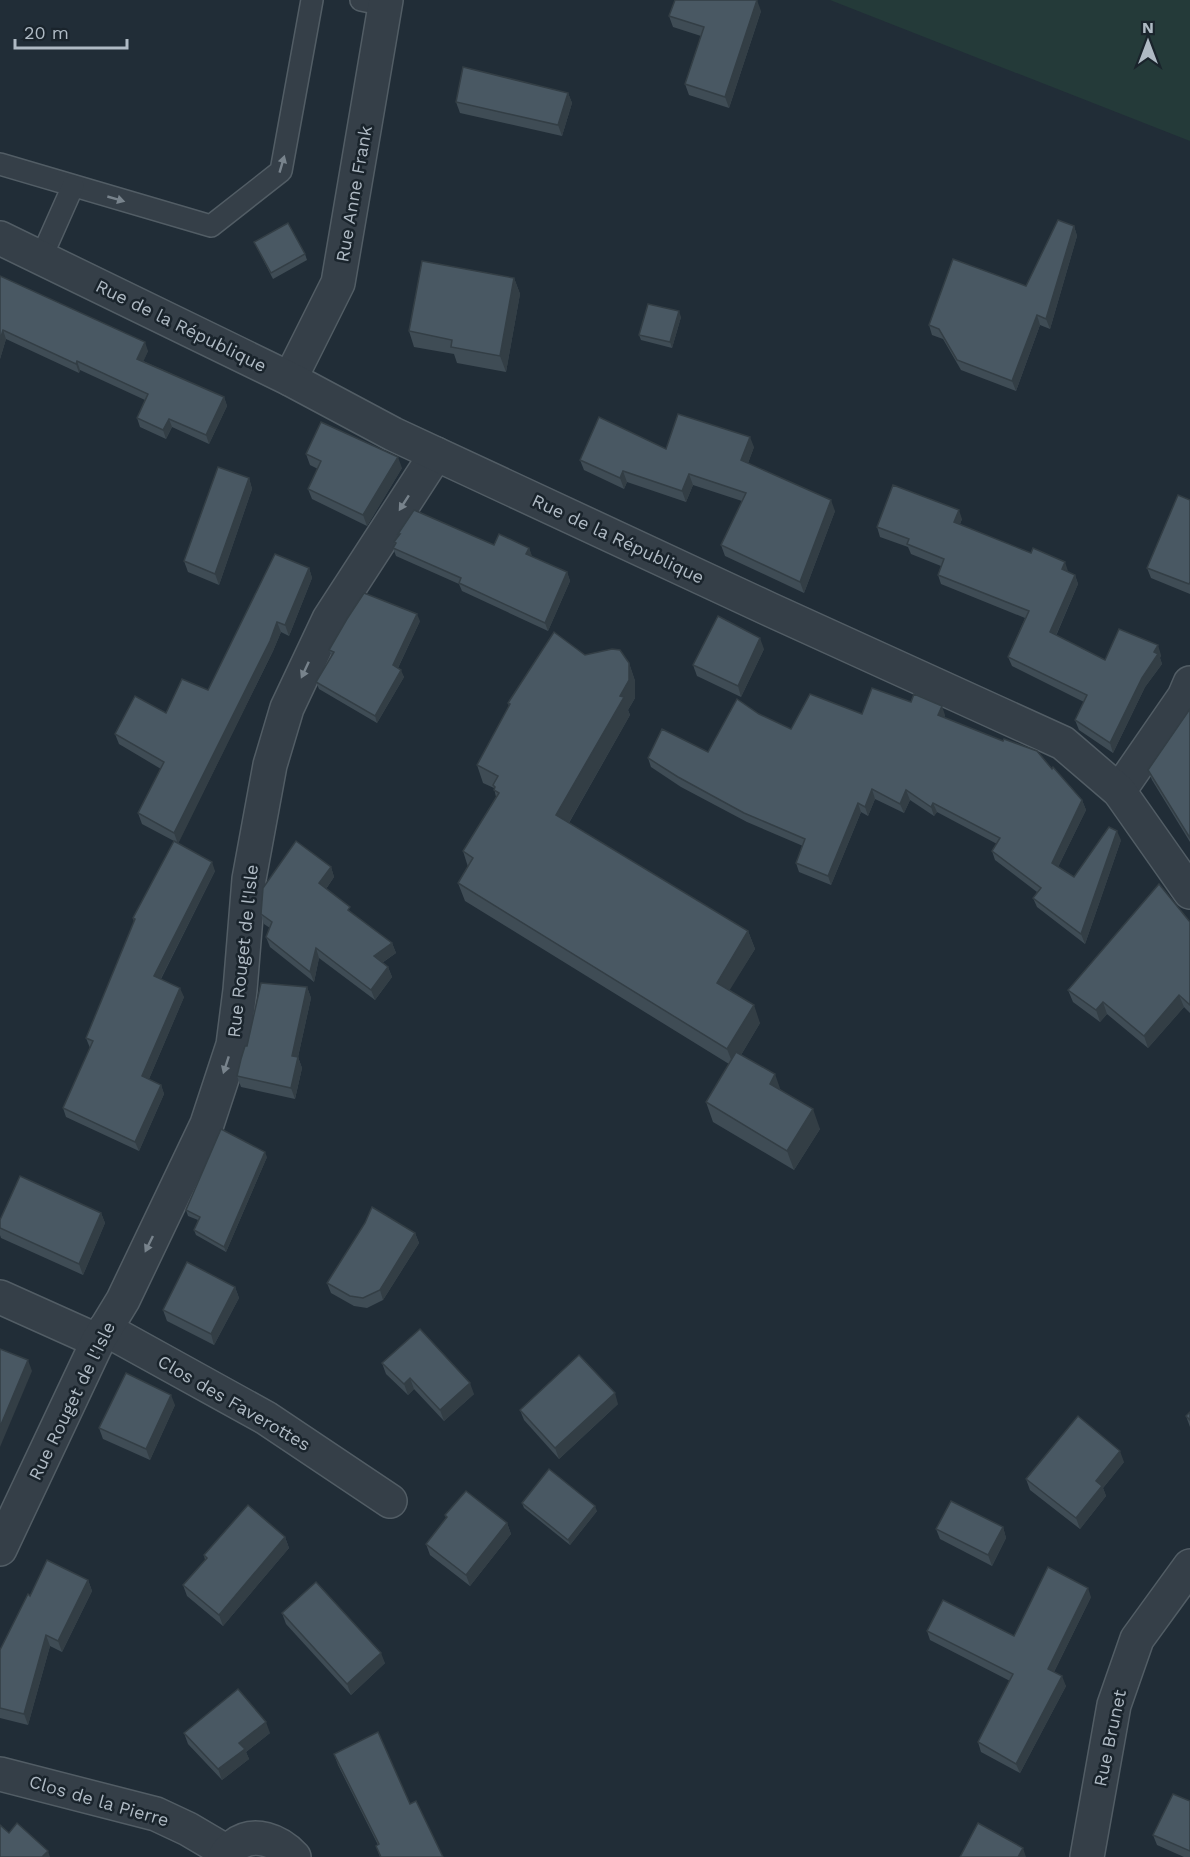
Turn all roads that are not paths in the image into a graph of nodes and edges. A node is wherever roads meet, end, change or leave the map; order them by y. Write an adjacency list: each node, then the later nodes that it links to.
1 (312, 0): 4 (lane, one-way to 1)
2 (378, 2): 7 (street, Rue Anne Frank)
3 (0, 164): 4 (lane)
4 (72, 186): 6 (lane)
5 (0, 238): 6 (street, Rue de la République)
6 (40, 258): 7 (street, Rue de la République)
7 (290, 379): 8 (street, Rue de la République)
8 (436, 454): 10 (street, Rue de la République); 13 (street, Rue Rouget de l'Isle, one-way to 13)
9 (1190, 683): 10 (street)
10 (1119, 792): 11 (street, Rue de la République)
11 (1190, 892)
12 (0, 1297): 13 (street, Clos des Faverottes)
13 (102, 1335): 14 (street, Clos des Faverottes); 15 (street, Rue Rouget de l'Isle)
14 (390, 1502)
15 (0, 1548)
16 (1190, 1566): 20 (street, Rue Brunet)
17 (0, 1774): 18 (street, Clos de la Pierre)
18 (226, 1855): 19 (street)
19 (294, 1857)
20 (1087, 1857)

